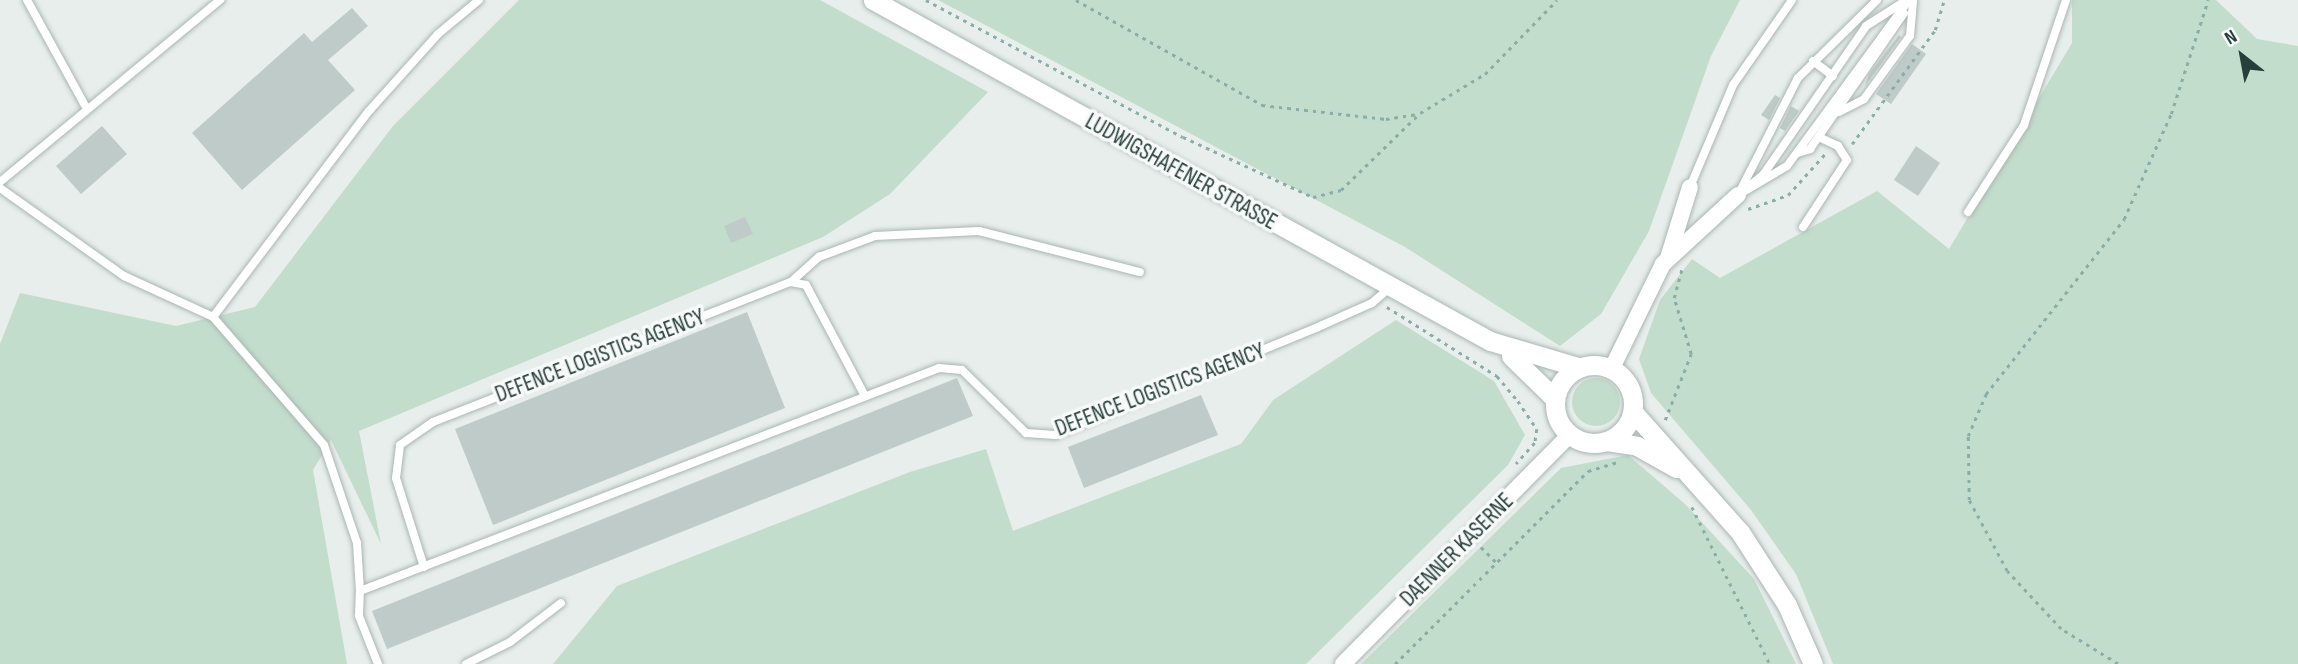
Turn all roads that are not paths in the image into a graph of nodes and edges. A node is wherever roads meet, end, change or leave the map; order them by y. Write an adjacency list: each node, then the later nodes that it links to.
1 (27, 0): 11 (lane)
2 (220, 0): 11 (lane)
3 (479, 0): 25 (lane)
4 (873, 0): 24 (street, LUDWIGSHAFENER STRASSE)
5 (1792, 0): 16 (lane)
6 (1877, 0): 9 (lane)
7 (1910, 0): 10 (lane); 12 (lane); 12 (lane); 14 (lane)
8 (2066, 0): 19 (lane)
9 (1813, 61): 10 (lane); 18 (lane)
10 (1833, 76): 18 (lane)
11 (88, 109): 15 (lane)
12 (1836, 113): 13 (lane)
13 (1819, 137): 14 (lane); 20 (lane)
14 (1798, 153): 18 (lane)
15 (0, 182)
16 (1690, 187): 21 (street)
17 (0, 188): 25 (lane)
18 (1738, 195): 21 (street)
19 (1968, 212)
20 (1803, 227)
21 (1668, 258): 28 (street)
22 (1140, 272): 23 (lane)
23 (791, 282): 29 (lane); 35 (lane, DEFENCE LOGISTICS AGENCY)
24 (1382, 294): 26 (street, LUDWIGSHAFENER STRASSE); 29 (lane, DEFENCE LOGISTICS AGENCY)
25 (213, 317): 36 (lane)
26 (1490, 341): 27 (street, LUDWIGSHAFENER STRASSE); 30 (street, LUDWIGSHAFENER STRASSE)
27 (1578, 368): 28 (street); 30 (street)
28 (1612, 368): 31 (street)
29 (865, 396): 35 (lane, DEFENCE LOGISTICS AGENCY)
30 (1555, 399): 32 (street)
31 (1633, 412): 33 (street); 34 (street)
32 (1570, 435): 33 (street); 40 (street, DAENNER KASERNE)
33 (1607, 441): 34 (street)
34 (1686, 473): 41 (street)
35 (424, 567): 36 (lane, DEFENCE LOGISTICS AGENCY)
36 (360, 592): 38 (lane)
37 (561, 603): 39 (lane)
38 (378, 664)
39 (466, 664)
40 (1343, 664)
41 (1813, 664)

